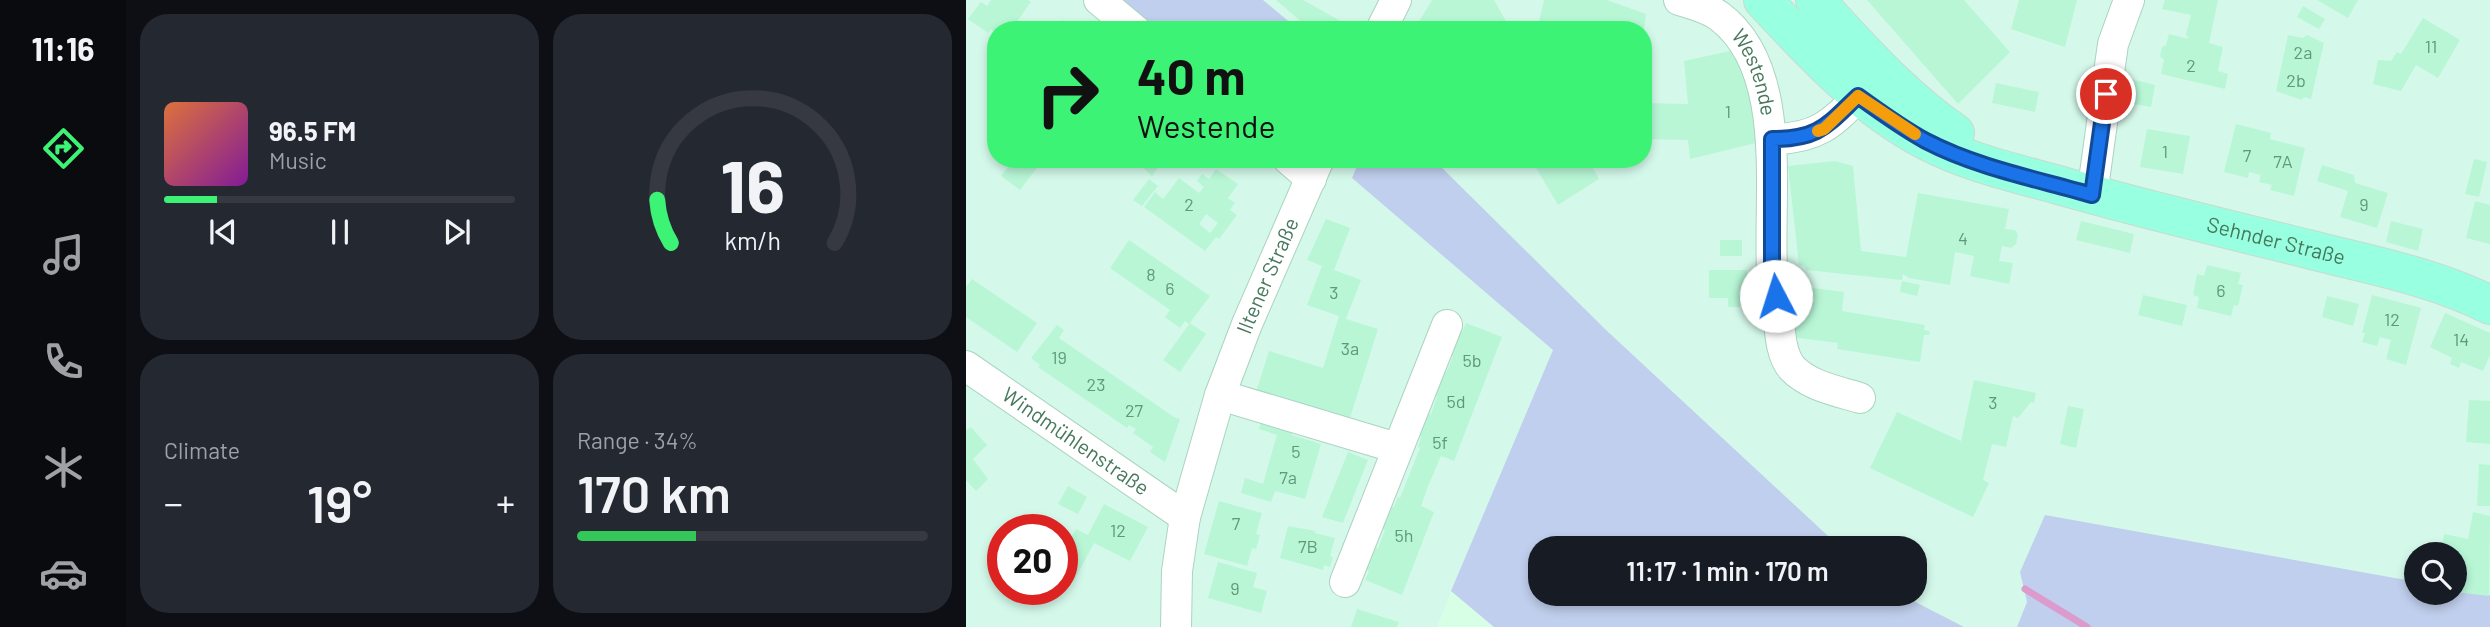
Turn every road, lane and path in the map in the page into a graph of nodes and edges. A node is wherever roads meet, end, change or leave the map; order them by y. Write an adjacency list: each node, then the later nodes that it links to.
1 (1099, 0): 7 (street)
2 (1396, 0): 8 (street)
3 (1679, 0): 10 (street, Westende)
4 (1763, 0): 9 (main road, Sehnder Straße)
5 (1815, 0): 9 (main road, Sehnder Straße)
6 (2129, 0): 12 (street)
7 (1124, 21)
8 (1386, 21)
9 (1871, 84): 10 (street, Westende); 12 (main road, Sehnder Straße)
10 (1772, 139): 17 (street, Westende)
11 (1315, 169): 16 (street, Iltener Straße)
12 (2076, 190): 13 (main road, Sehnder Straße)
13 (2490, 305)
14 (1447, 325): 18 (street)
15 (966, 366): 19 (street, Windmühlenstraße)
16 (1220, 395): 18 (street); 19 (street, Iltener Straße)
17 (1860, 398)
18 (1397, 448): 20 (street)
19 (1185, 517): 21 (street, Iltener Straße)
20 (1345, 582)
21 (1176, 627)

